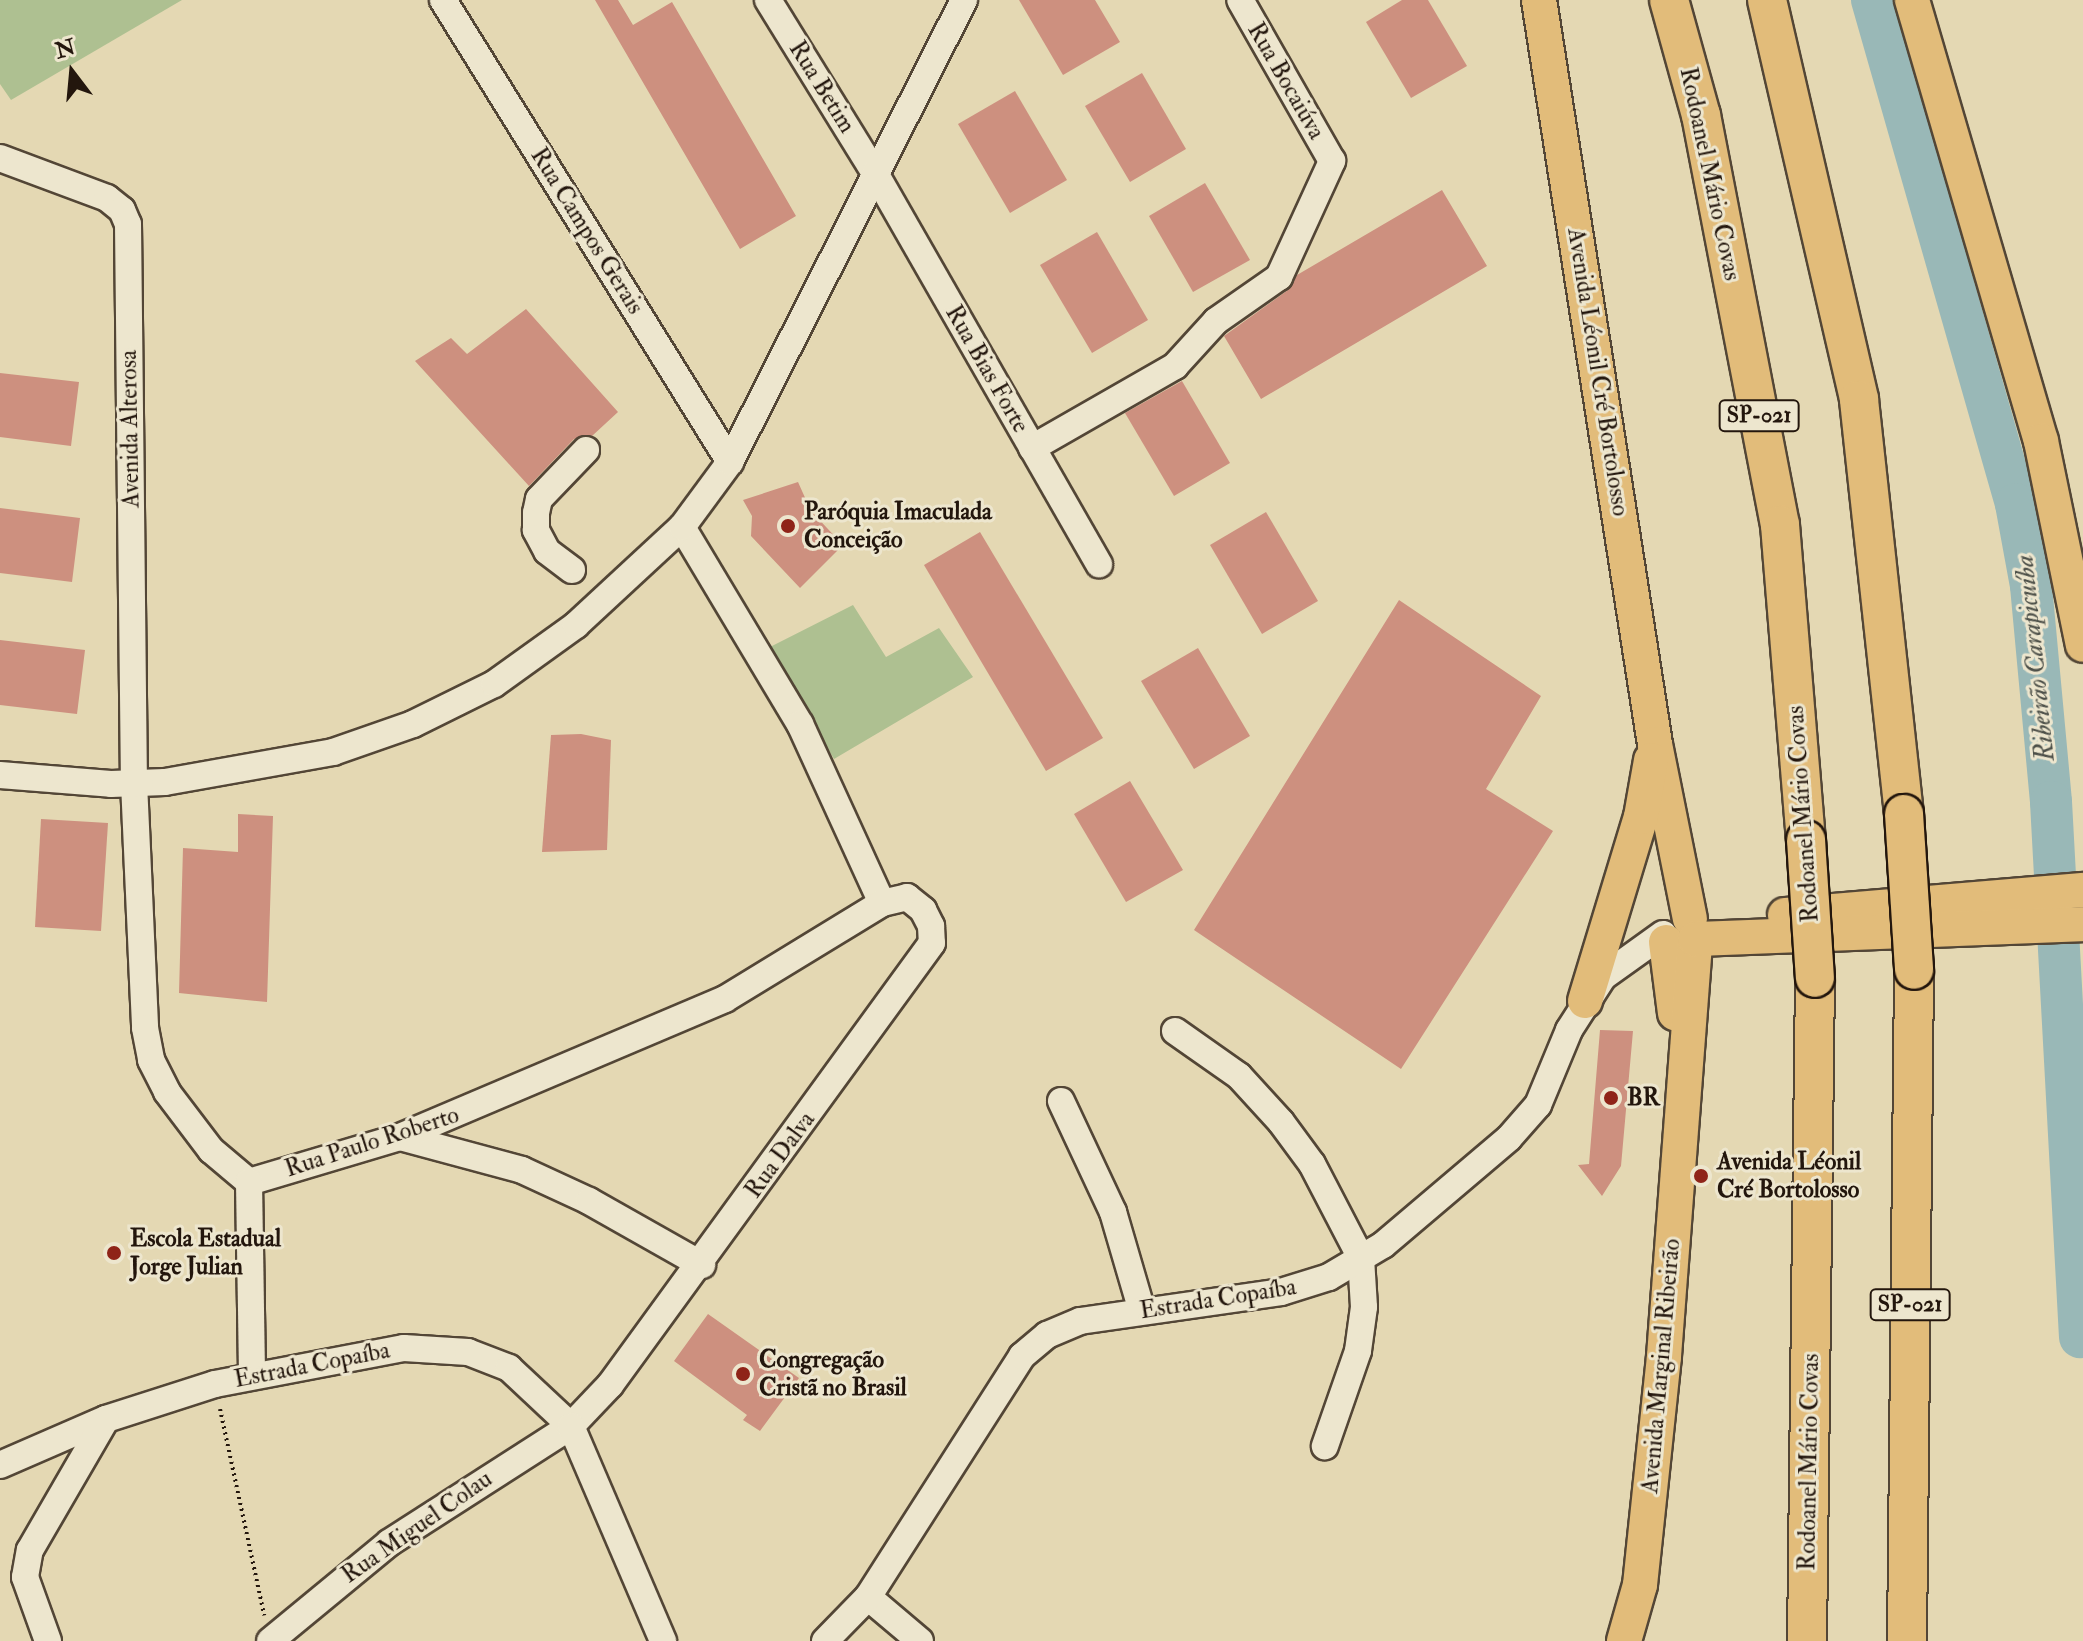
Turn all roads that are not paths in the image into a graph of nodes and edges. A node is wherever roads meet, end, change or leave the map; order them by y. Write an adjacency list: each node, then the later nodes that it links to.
1 (443, 0): 13 (street, Rua Campos Gerais)
2 (768, 0): 10 (street, Rua Betim)
3 (964, 0): 10 (street)
4 (1240, 0): 11 (street, Rua Bocaiúva)
5 (1539, 0): 18 (main road, Avenida Léonil Cré Bortolosso)
6 (1669, 0): 46 (highway, Rodoanel Mário Covas / SP-021, bridge)
7 (1767, 0): 47 (highway, SP-021, bridge)
8 (1912, 0): 17 (main road)
9 (0, 158): 20 (street, Avenida Alterosa)
10 (875, 173): 11 (street, Rua Bias Forte); 13 (street)
11 (1032, 448): 15 (street, Rua Bias Forte)
12 (586, 450): 16 (street)
13 (730, 462): 14 (street)
14 (682, 527): 20 (street); 22 (street)
15 (1099, 564)
16 (572, 570)
17 (2083, 645)
18 (1655, 744): 24 (main road, Avenida Léonil Cré Bortolosso); 25 (main road)
19 (0, 775): 20 (street)
20 (134, 783): 30 (street)
21 (2069, 890): 24 (main road)
22 (882, 903): 29 (street, Rua Paulo Roberto); 32 (street, Rua Dalva)
23 (2083, 924): 24 (main road)
24 (1679, 930): 25 (street, Estrada Copaíba); 27 (main road, Avenida Léonil Cré Bortolosso)
25 (1585, 1001): 31 (street, Estrada Copaíba)
26 (1175, 1031): 31 (street)
27 (1685, 1089): 45 (main road, Avenida Marginal Ribeirão)
28 (1061, 1101): 33 (street)
29 (400, 1137): 30 (street, Rua Paulo Roberto); 32 (street)
30 (249, 1182): 34 (street)
31 (1361, 1258): 33 (street, Estrada Copaíba); 37 (street)
32 (702, 1265): 36 (street, Rua Dalva)
33 (1142, 1311): 39 (street, Estrada Copaíba)
34 (252, 1376): 35 (street, Estrada Copaíba); 36 (street, Estrada Copaíba)
35 (106, 1419): 38 (street, Estrada Copaíba); 41 (street)
36 (571, 1426): 40 (street, Rua Miguel Colau); 42 (street, Estrada Copaíba)
37 (1325, 1446)
38 (0, 1465)
39 (868, 1597): 43 (street, Estrada Copaíba); 44 (street)
40 (269, 1639)
41 (48, 1641)
42 (663, 1641)
43 (825, 1641)
44 (920, 1641)
45 (1624, 1641)
46 (1807, 1641)
47 (1907, 1641)

